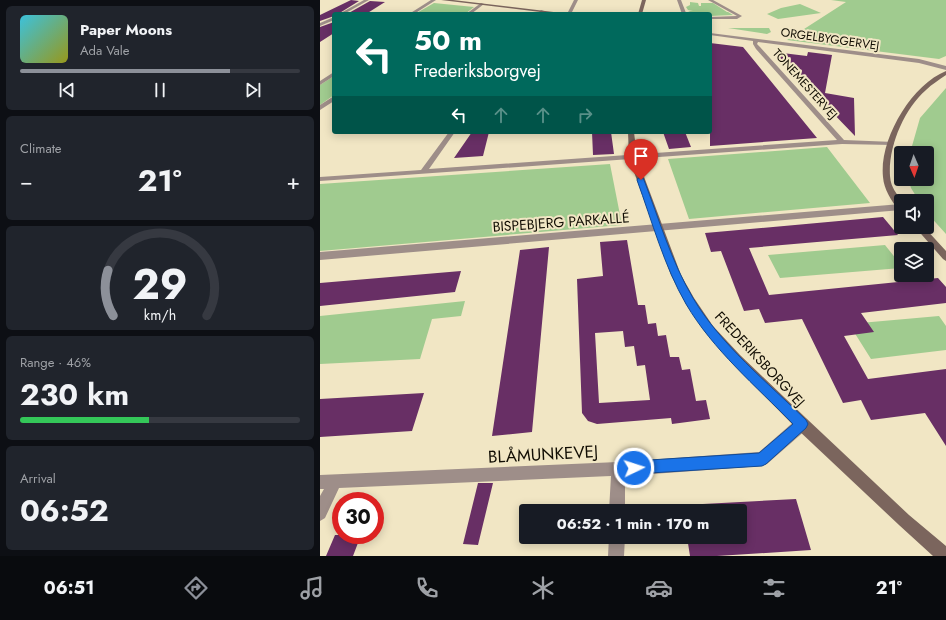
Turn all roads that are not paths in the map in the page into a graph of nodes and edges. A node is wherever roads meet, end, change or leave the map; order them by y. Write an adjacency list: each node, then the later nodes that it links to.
1 (367, 0): 10 (street)
2 (434, 0): 11 (street)
3 (443, 0): 8 (street)
4 (576, 0): 14 (street)
5 (644, 0): 15 (street)
6 (679, 0): 16 (street)
7 (710, 0): 17 (street)
8 (458, 1): 9 (street)
9 (482, 4): 12 (street); 13 (street)
10 (345, 12)
11 (413, 12)
12 (471, 12)
13 (540, 12)
14 (569, 12)
15 (641, 12)
16 (683, 12)
17 (712, 18)
18 (332, 19): 19 (street)
19 (320, 25)
20 (712, 34): 21 (street, ORGELBYGGERVEJ)
21 (756, 40): 22 (street, ORGELBYGGERVEJ); 30 (street, TONEMESTERVEJ)
22 (946, 68)
23 (946, 73): 31 (street)
24 (332, 75): 25 (street)
25 (320, 83)
26 (332, 99): 27 (street)
27 (320, 108)
28 (451, 134): 33 (street)
29 (631, 134): 32 (street, FREDERIKSBORGVEJ)
30 (842, 142): 31 (street); 32 (street)
31 (892, 143): 35 (street)
32 (633, 158): 33 (street); 37 (street, FREDERIKSBORGVEJ)
33 (423, 172): 34 (street)
34 (320, 179)
35 (894, 196)
36 (894, 208): 37 (street, BISPEBJERG PARKALLÉ)
37 (658, 228): 39 (street, BISPEBJERG PARKALLÉ); 41 (street, FREDERIKSBORGVEJ)
38 (925, 234): 40 (street)
39 (320, 256)
40 (946, 257)
41 (802, 424): 42 (street, BLÅMUNKEVEJ); 49 (street, FREDERIKSBORGVEJ)
42 (618, 469): 43 (street, BLÅMUNKEVEJ); 45 (street)
43 (335, 481): 44 (street, BLÅMUNKEVEJ); 46 (street)
44 (320, 482)
45 (617, 504)
46 (320, 513)
47 (617, 544): 48 (street)
48 (616, 556)
49 (945, 556)

